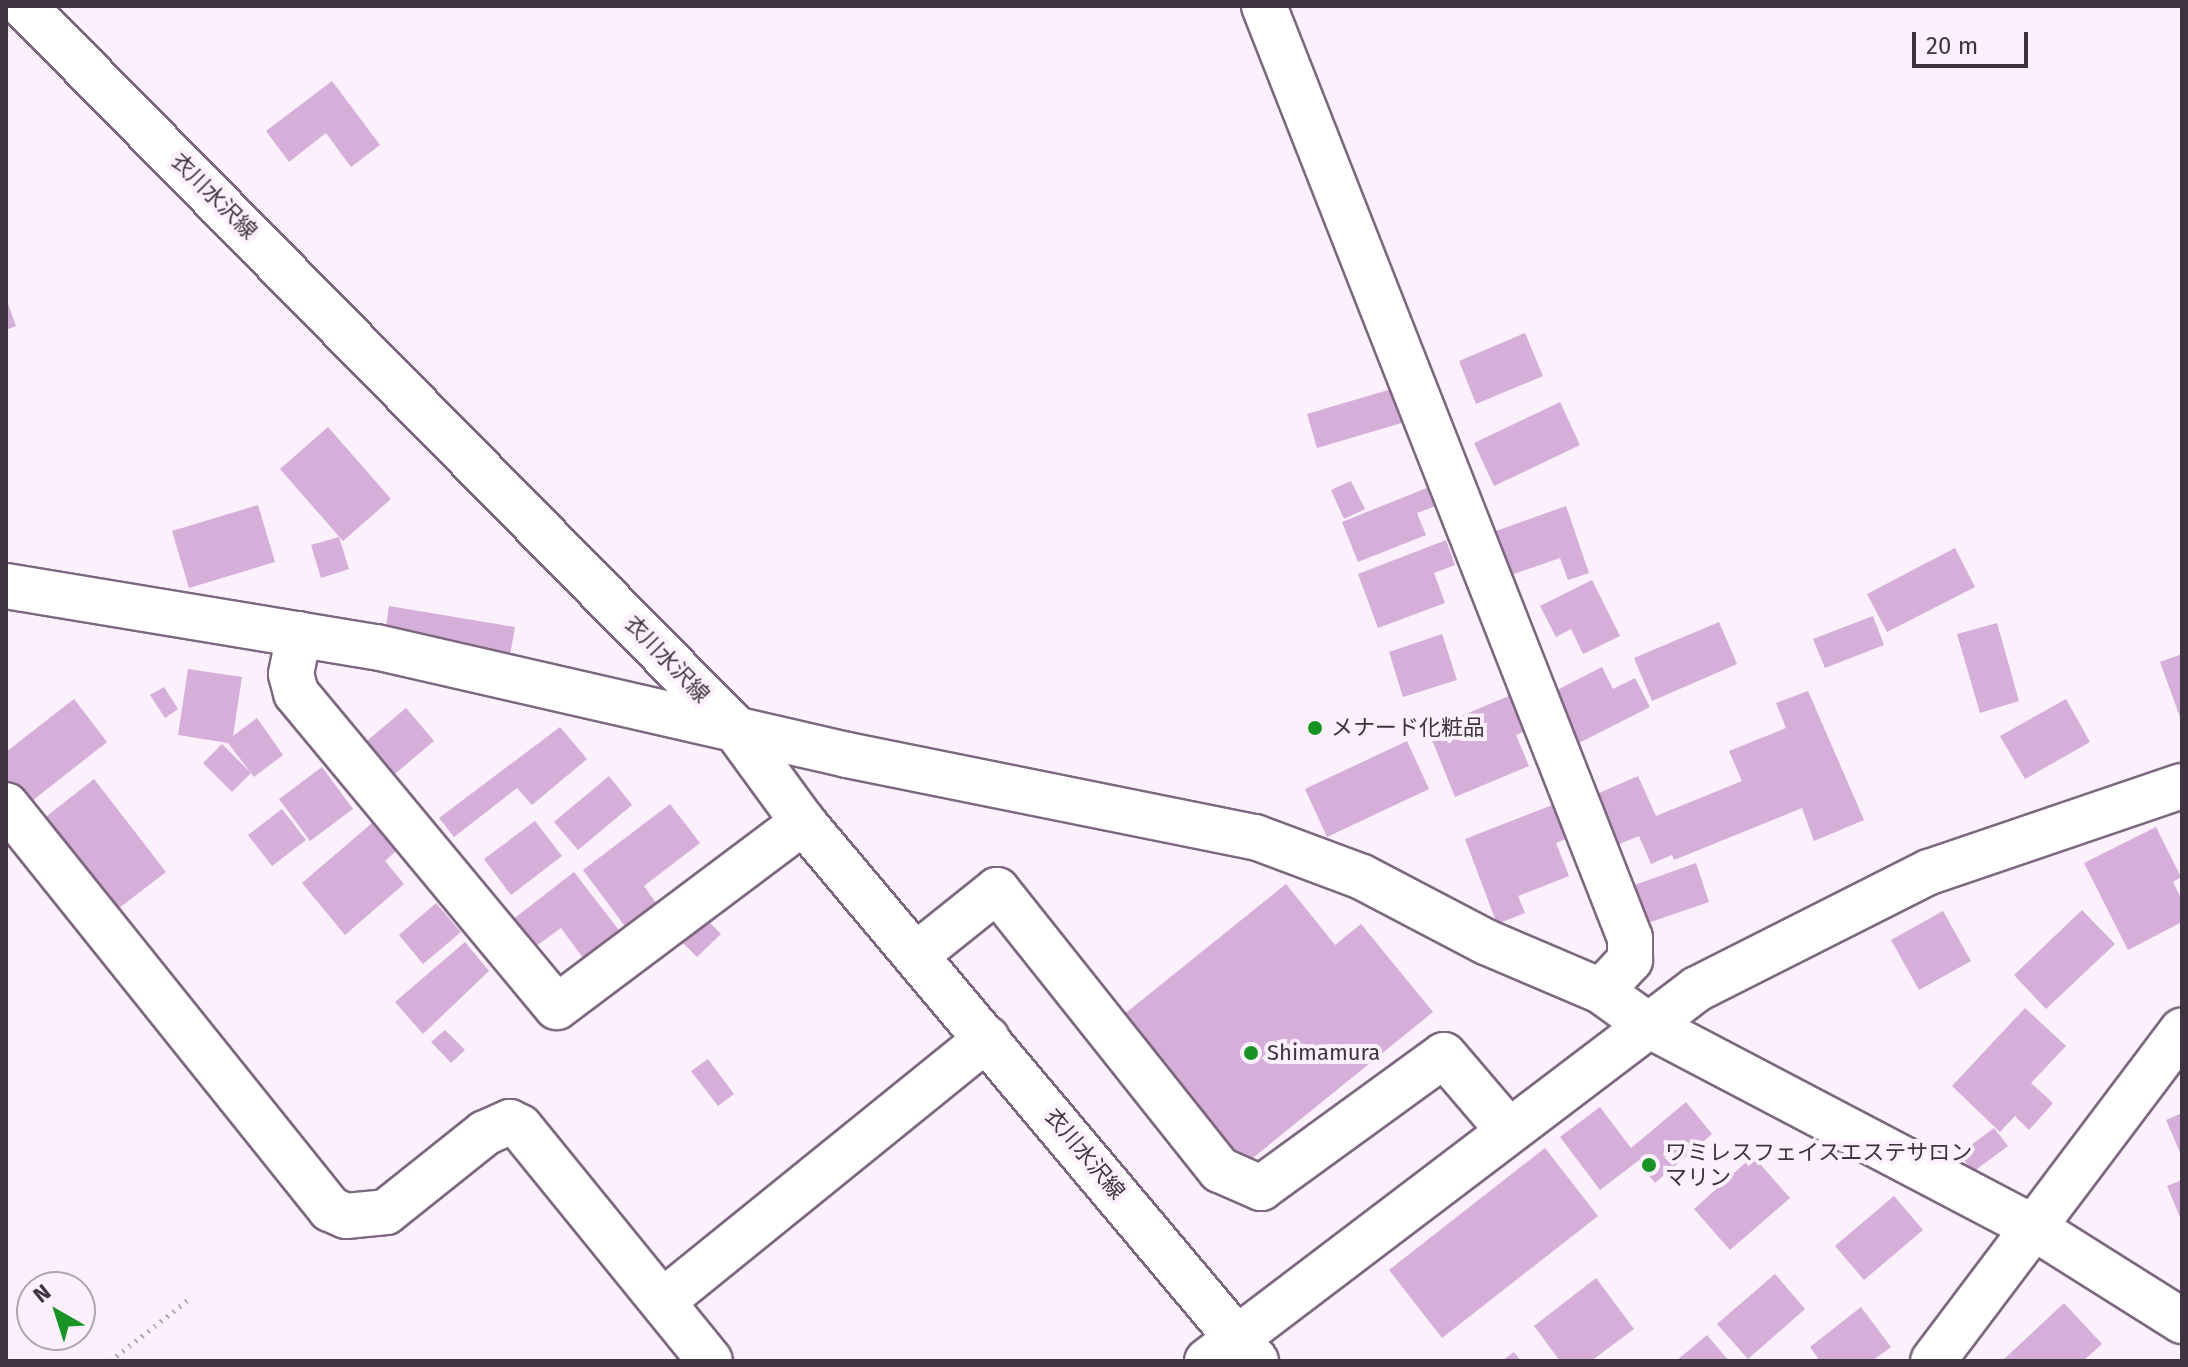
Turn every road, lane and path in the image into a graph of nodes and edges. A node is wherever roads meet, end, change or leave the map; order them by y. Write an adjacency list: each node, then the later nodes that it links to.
1 (24, 6): 5 (street, 衣川水沢線)
2 (1264, 6): 10 (street)
3 (6, 586): 4 (street)
4 (299, 634): 5 (street); 8 (street)
5 (733, 726): 8 (street, 衣川水沢線); 10 (street)
6 (2182, 786): 11 (street)
7 (6, 805): 17 (street)
8 (803, 822): 9 (street, 衣川水沢線)
9 (916, 955): 13 (street, 衣川水沢線); 14 (street)
10 (1601, 991): 11 (street)
11 (1648, 1025): 14 (street); 15 (street)
12 (2182, 1030): 15 (street)
13 (987, 1039): 17 (street); 19 (street, 衣川水沢線)
14 (1509, 1131): 19 (street)
15 (2036, 1229): 18 (street); 22 (street)
16 (189, 1299): 20 (path)
17 (663, 1301): 21 (street)
18 (2182, 1321)
19 (1234, 1353)
20 (110, 1361)
21 (710, 1361)
22 (1933, 1361)

